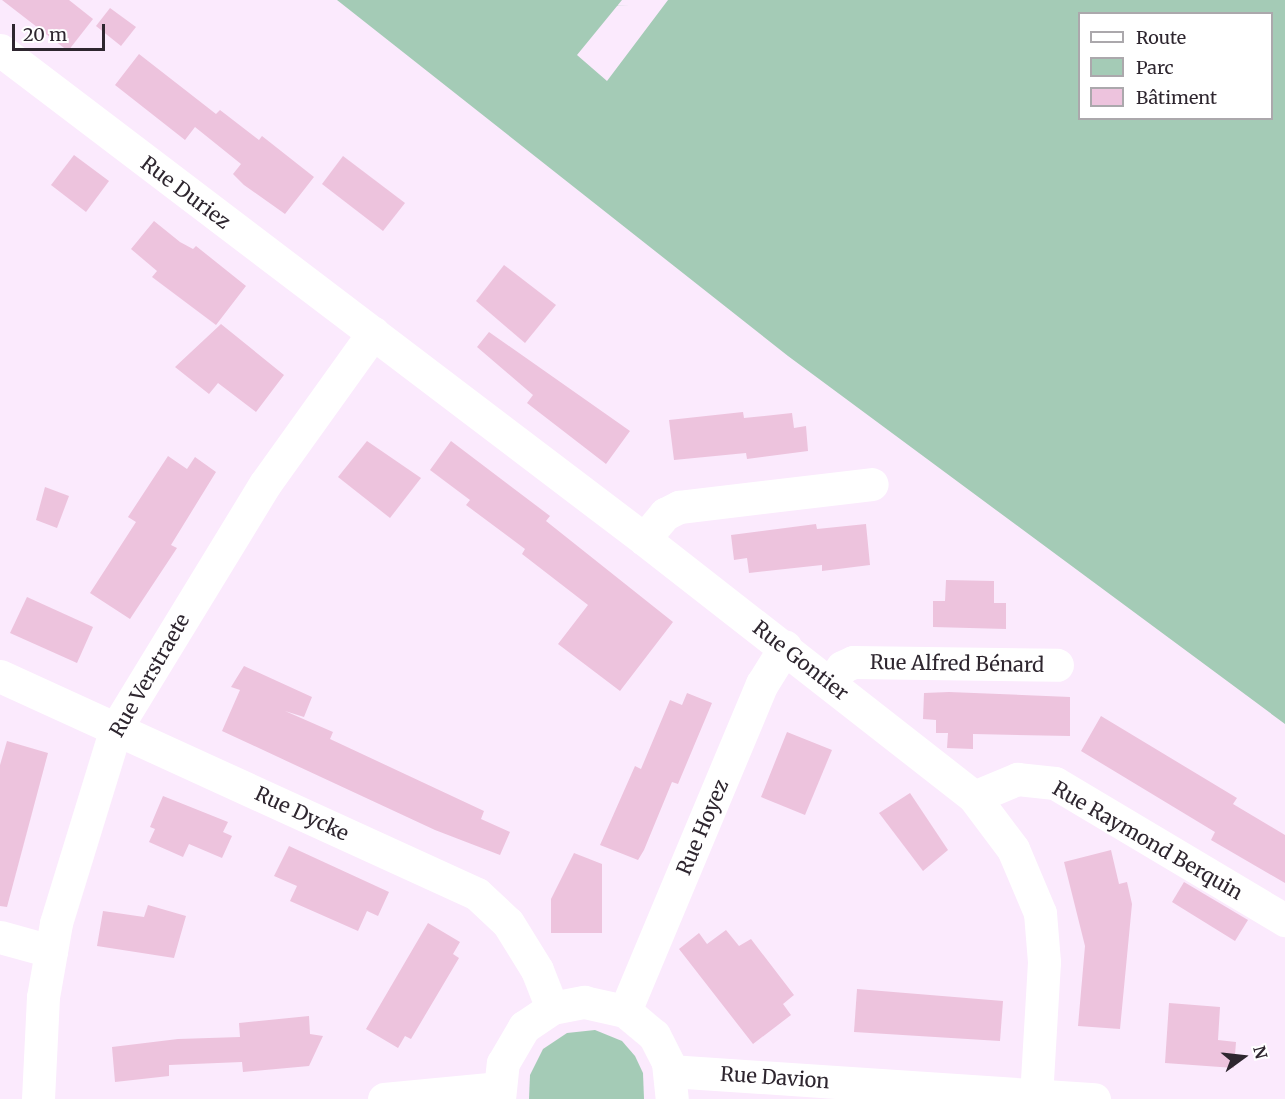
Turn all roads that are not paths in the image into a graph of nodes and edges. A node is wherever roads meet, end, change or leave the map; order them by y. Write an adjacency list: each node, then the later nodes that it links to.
1 (0, 50): 2 (street, Rue Duriez)
2 (373, 333): 4 (street, Rue Gontier); 9 (street, Rue Verstraete)
3 (872, 484): 4 (street)
4 (644, 538): 5 (street, Rue Gontier)
5 (785, 647): 8 (street, Rue Gontier); 15 (street, Rue Hoyez)
6 (1057, 665): 8 (street, Rue Alfred Bénard)
7 (0, 676): 9 (street, Rue Dycke)
8 (831, 683): 10 (street, Rue Gontier)
9 (116, 728): 13 (street, Rue Verstraete); 14 (street, Rue Dycke)
10 (974, 797): 11 (street, Rue Raymond Berquin); 18 (street, Rue Gontier)
11 (1285, 920)
12 (0, 938): 13 (street)
13 (51, 951): 19 (street, Rue Verstraete)
14 (552, 1008): 15 (street); 17 (street)
15 (625, 1011): 16 (street)
16 (671, 1085): 18 (street, Rue Davion)
17 (499, 1093): 20 (street)
18 (1036, 1095): 21 (street, Rue Davion)
19 (38, 1099)
20 (384, 1099)
21 (1094, 1099)

